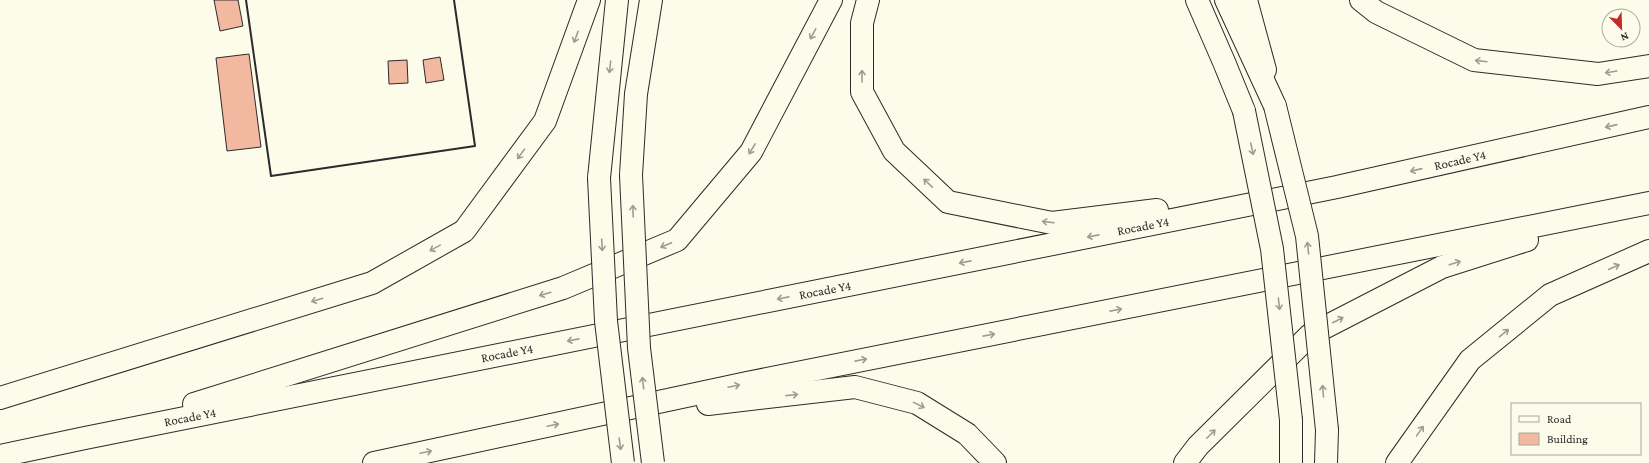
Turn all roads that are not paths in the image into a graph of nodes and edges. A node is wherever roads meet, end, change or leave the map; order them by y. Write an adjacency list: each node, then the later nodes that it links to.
1 (589, 0): 16 (main road, one-way to 16)
2 (617, 0): 21 (main road, one-way to 21, bridge)
3 (651, 0): 22 (main road, one-way to 3, bridge)
4 (831, 0): 18 (main road, one-way to 18)
5 (868, 0): 13 (main road, one-way to 5)
6 (1197, 0): 25 (main road, one-way to 25, bridge)
7 (1226, 0): 11 (main road)
8 (1246, 0): 11 (main road)
9 (1361, 0): 10 (main road, one-way to 9)
10 (1649, 66)
11 (1275, 106): 26 (main road, one-way to 11, bridge)
12 (1649, 118): 13 (main road, Rocade Y4, one-way to 13)
13 (1337, 187): 18 (main road, Rocade Y4, one-way to 18)
14 (1641, 205): 17 (main road, one-way to 14); 24 (main road, one-way to 14)
15 (1649, 251): 27 (main road, one-way to 15)
16 (0, 398)
17 (586, 418): 20 (main road, one-way to 17); 23 (main road, one-way to 23)
18 (85, 438): 19 (main road, Rocade Y4)
19 (0, 456)
20 (374, 463)
21 (623, 463)
22 (653, 463)
23 (995, 463)
24 (1185, 463)
25 (1291, 463)
26 (1326, 463)
27 (1397, 463)

